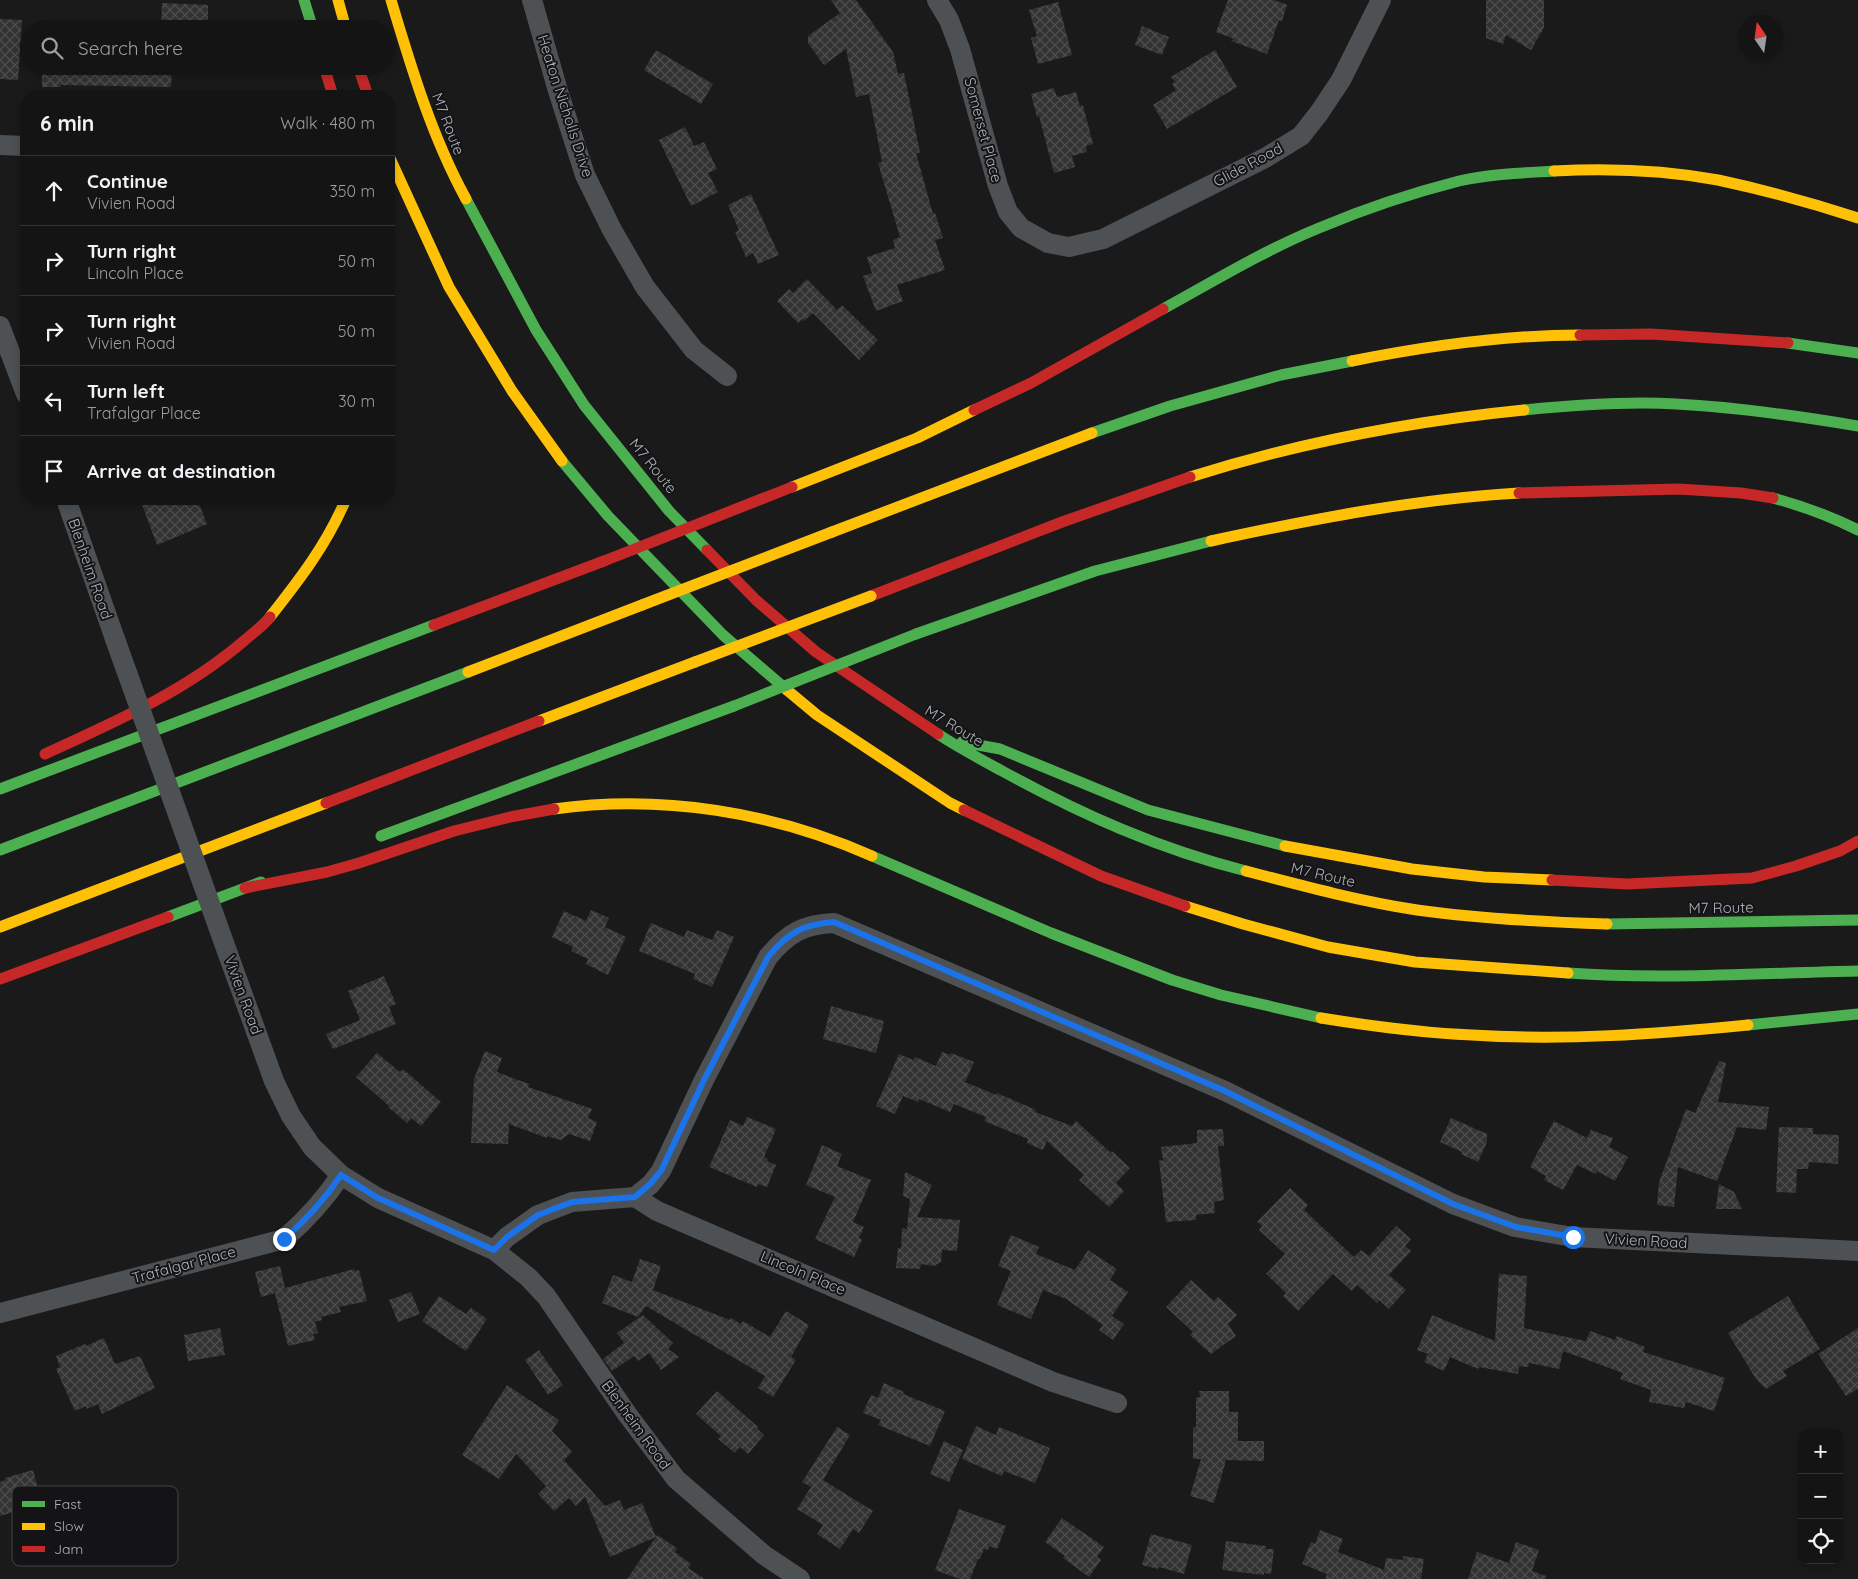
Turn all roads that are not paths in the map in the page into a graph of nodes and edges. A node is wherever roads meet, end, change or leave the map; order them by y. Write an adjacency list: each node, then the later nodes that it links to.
1 (304, 0): 7 (highway)
2 (338, 0): 8 (highway)
3 (391, 0): 27 (highway, M7 Route)
4 (532, 0): 20 (street, Heaton Nicholls Drive)
5 (937, 0): 17 (street, Somerset Place)
6 (1380, 0): 17 (street, Glide Road)
7 (310, 20)
8 (344, 20)
9 (327, 75): 11 (highway)
10 (361, 75): 12 (highway)
11 (332, 90)
12 (366, 90)
13 (0, 145): 14 (street)
14 (20, 146)
15 (395, 169): 37 (highway)
16 (1858, 218): 29 (highway, bridge)
17 (1048, 243)
18 (0, 326): 21 (street)
19 (1858, 353): 32 (highway, bridge)
20 (727, 376)
21 (20, 378)
22 (1858, 426): 36 (highway, bridge)
23 (68, 505): 26 (street, Blenheim Road)
24 (343, 505): 28 (highway)
25 (1858, 530): 31 (highway, bridge)
26 (115, 639): 40 (street, Vivien Road, bridge)
27 (948, 741): 30 (highway); 35 (highway, M7 Route)
28 (35, 759)
29 (0, 789)
30 (1858, 841)
31 (366, 842)
32 (0, 850)
33 (310, 863): 34 (highway)
34 (245, 888): 38 (highway); 39 (highway)
35 (1858, 920)
36 (0, 927)
37 (1858, 971)
38 (0, 979)
39 (1858, 1014)
40 (341, 1175): 42 (street, Vivien Road); 44 (street, Trafalgar Place)
41 (635, 1197): 42 (street); 43 (street, Vivien Road); 45 (street, Lincoln Place)
42 (494, 1250): 46 (street, Blenheim Road)
43 (1858, 1251)
44 (0, 1313)
45 (1117, 1403)
46 (800, 1579)

